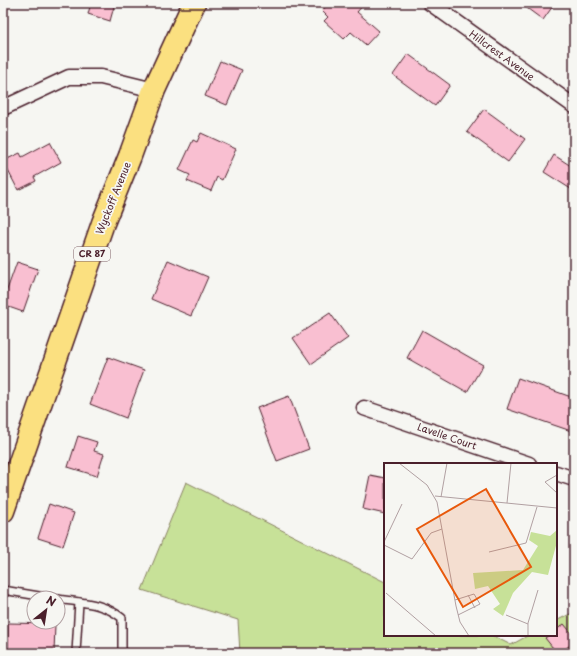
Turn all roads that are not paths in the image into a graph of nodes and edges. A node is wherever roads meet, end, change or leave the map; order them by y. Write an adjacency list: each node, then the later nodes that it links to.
1 (194, 3): 3 (main road, Wyckoff Avenue / CR 87)
2 (430, 3): 4 (street, Hillcrest Avenue)
3 (154, 90): 5 (street); 10 (main road, Wyckoff Avenue / CR 87)
4 (574, 106)
5 (3, 108)
6 (364, 408): 7 (street, Lavelle Court)
7 (526, 463)
8 (557, 473): 9 (street)
9 (574, 479)
10 (3, 511)
11 (3, 590): 12 (lane)
12 (26, 594)
13 (66, 600): 14 (lane)
14 (79, 602): 15 (lane); 16 (lane)
15 (76, 653)
16 (122, 653)

